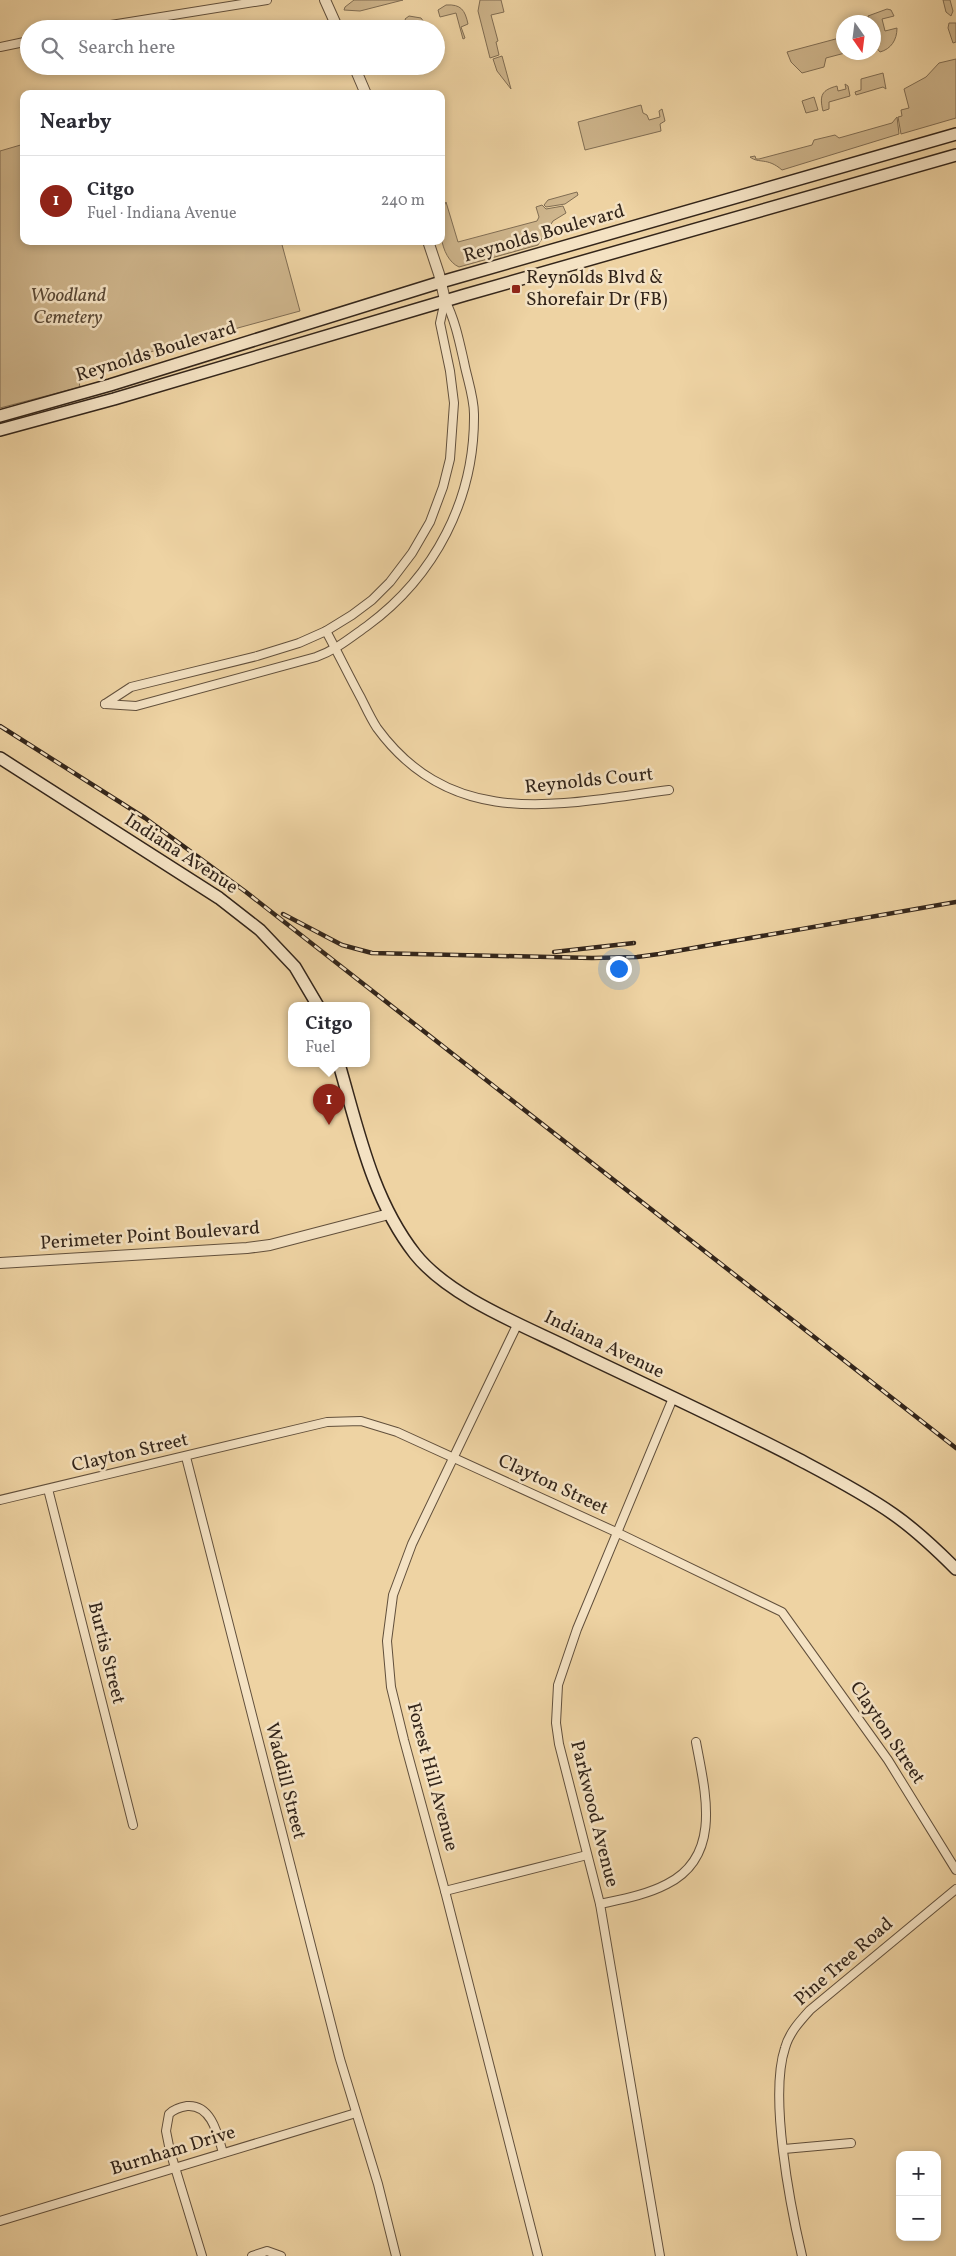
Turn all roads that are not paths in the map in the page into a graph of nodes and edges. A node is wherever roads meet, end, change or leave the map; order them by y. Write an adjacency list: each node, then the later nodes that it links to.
1 (267, 0): 3 (street)
2 (325, 0): 4 (street)
3 (142, 20)
4 (334, 20)
5 (20, 43): 6 (street)
6 (0, 47)
7 (358, 75): 8 (street)
8 (364, 90)
9 (956, 134): 12 (main road, Reynolds Boulevard)
10 (956, 155): 13 (main road, Reynolds Boulevard)
11 (429, 245): 12 (street)
12 (441, 282): 13 (street); 14 (main road, Reynolds Boulevard)
13 (445, 300): 15 (main road, Reynolds Boulevard); 16 (street); 17 (street)
14 (0, 416)
15 (0, 430)
16 (326, 631): 17 (street, Reynolds Court); 17 (street)
17 (336, 649): 21 (street, Reynolds Court)
18 (0, 758): 20 (main road, Indiana Avenue)
19 (0, 763): 20 (main road)
20 (20, 770): 22 (main road, Indiana Avenue)
21 (669, 790)
22 (316, 1002)
23 (340, 1067): 24 (main road, Indiana Avenue)
24 (390, 1214): 25 (street, Perimeter Point Boulevard); 26 (main road, Indiana Avenue)
25 (0, 1263)
26 (518, 1323): 27 (main road, Indiana Avenue); 29 (street, Forest Hill Avenue)
27 (673, 1398): 32 (street, Parkwood Avenue); 33 (main road, Indiana Avenue)
28 (186, 1457): 29 (street, Clayton Street); 30 (street, Clayton Street); 41 (street, Waddill Street)
29 (455, 1457): 32 (street, Clayton Street); 39 (street, Forest Hill Avenue)
30 (48, 1489): 31 (street, Clayton Street); 35 (street, Burtis Street)
31 (0, 1500)
32 (616, 1532): 36 (street, Parkwood Avenue); 37 (street, Clayton Street)
33 (956, 1569)
34 (696, 1742): 40 (street)
35 (132, 1825)
36 (587, 1855): 39 (street); 40 (street, Parkwood Avenue)
37 (956, 1870)
38 (956, 1889): 43 (street, Pine Tree Road)
39 (445, 1890): 51 (street, Forest Hill Avenue)
40 (600, 1904): 52 (street, Parkwood Avenue)
41 (356, 2113): 44 (street, Burnham Drive); 50 (street, Waddill Street)
42 (851, 2143): 43 (street)
43 (784, 2149): 53 (street, Pine Tree Road)
44 (224, 2154): 45 (street, Burnham Drive); 45 (street)
45 (175, 2168): 46 (street, Burnham Drive); 47 (street)
46 (0, 2221)
47 (202, 2256)
48 (252, 2256): 49 (street)
49 (281, 2256)
50 (396, 2256)
51 (538, 2256)
52 (660, 2256)
53 (802, 2256)

